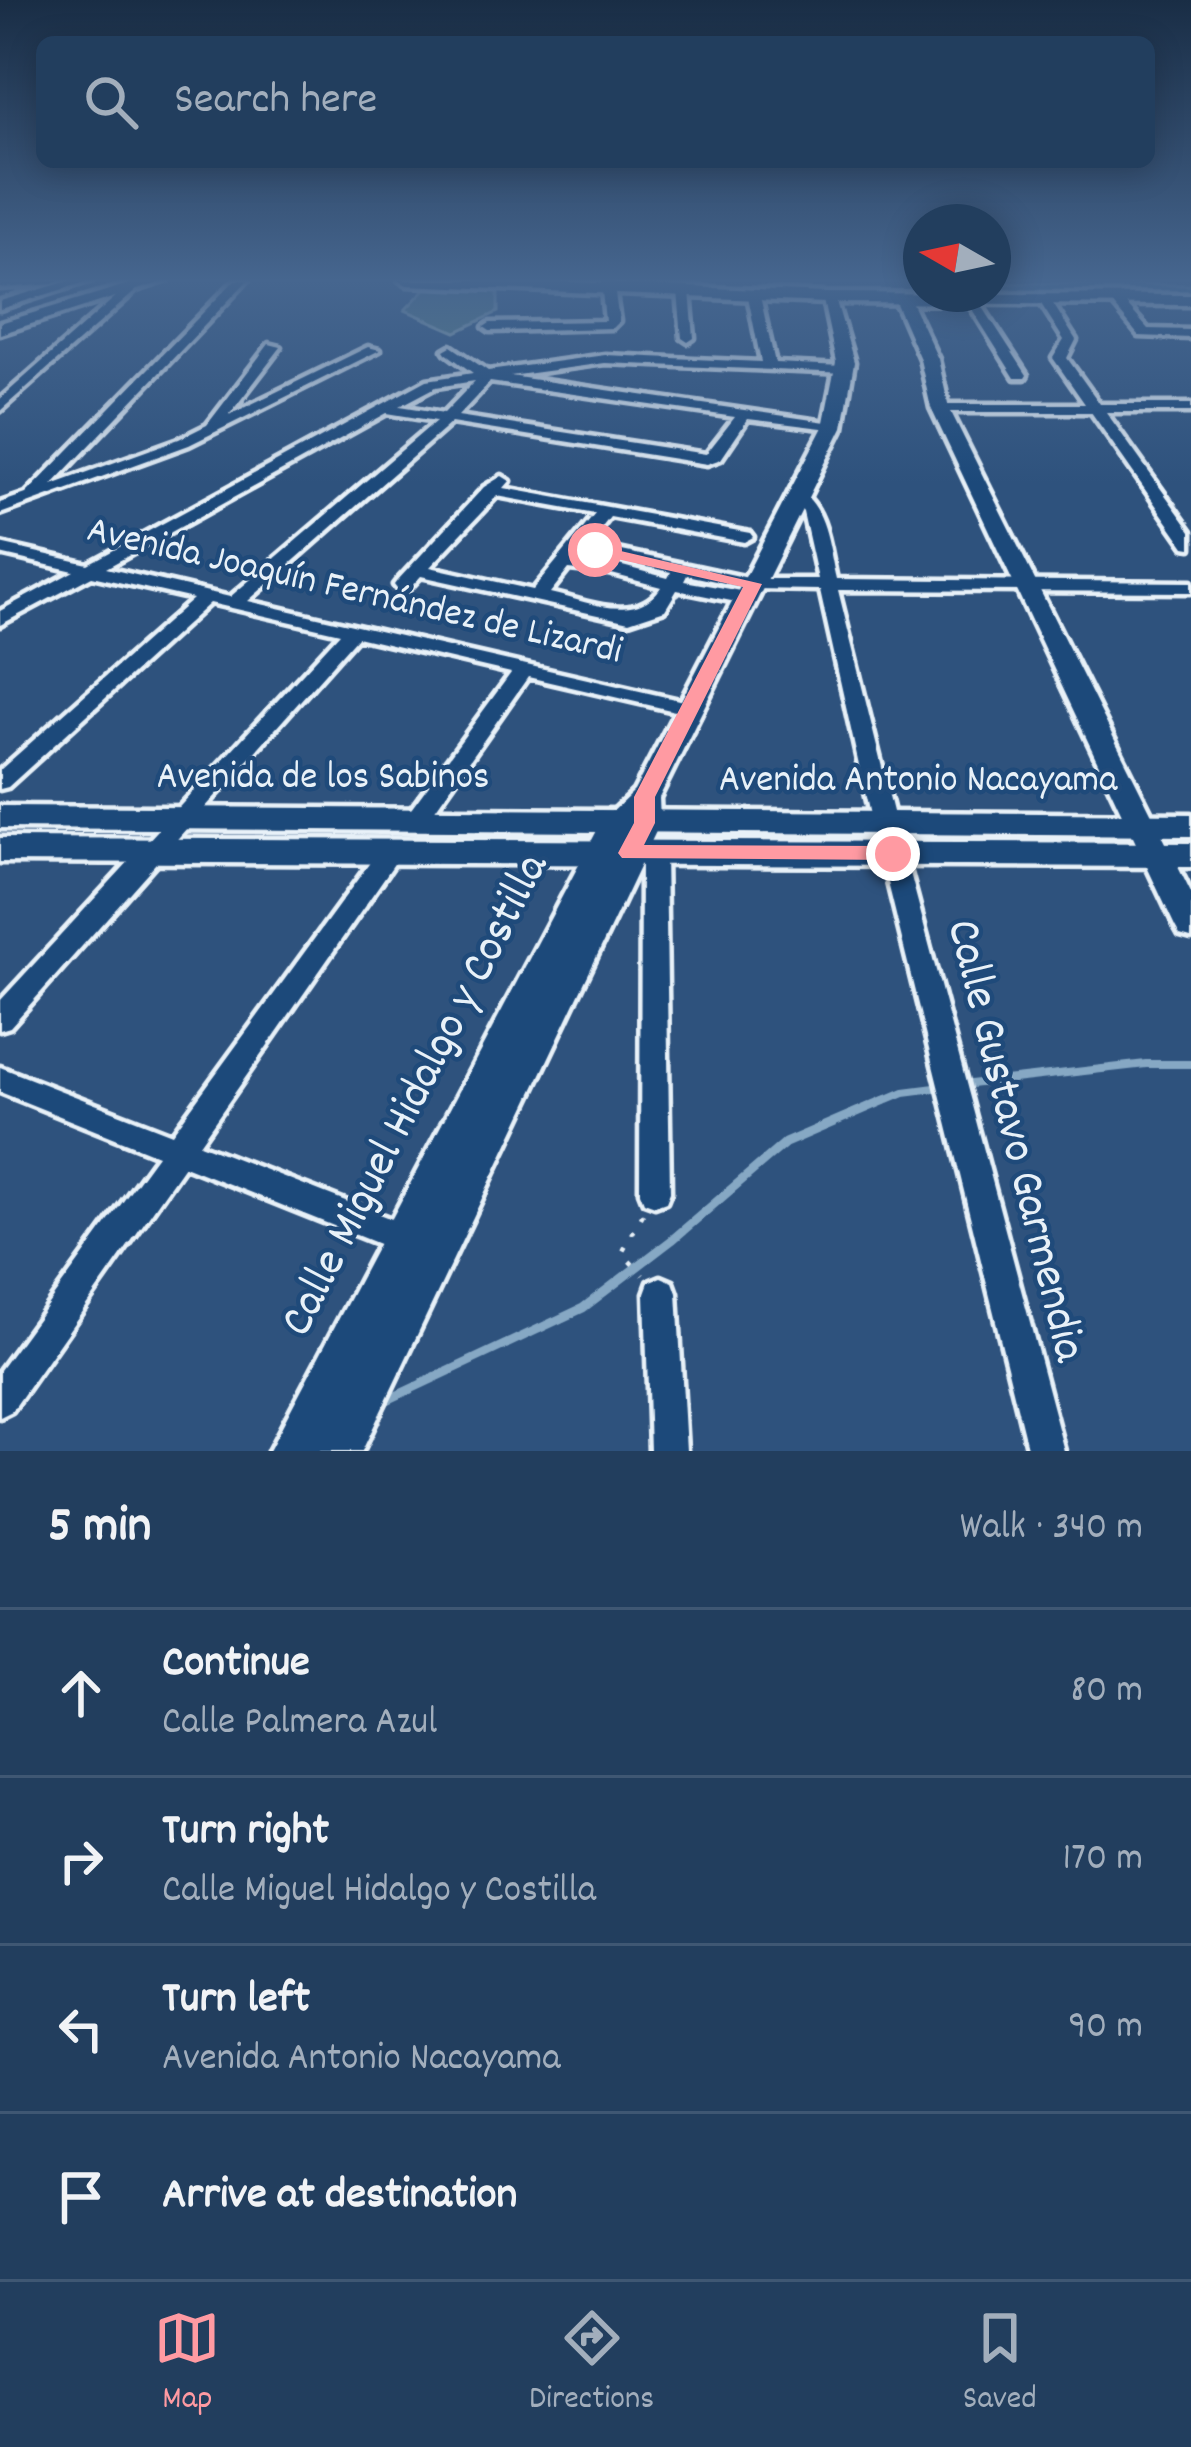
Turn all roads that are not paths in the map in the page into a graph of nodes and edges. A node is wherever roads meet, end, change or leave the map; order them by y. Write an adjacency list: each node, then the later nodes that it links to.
1 (274, 347): 23 (street)
2 (67, 348): 15 (street)
3 (176, 348): 25 (street)
4 (766, 348): 11 (street)
5 (842, 348): 12 (street, Calle Miguel Hidalgo y Costilla)
6 (924, 348): 17 (street)
7 (1003, 348): 13 (street)
8 (1066, 348): 18 (street)
9 (373, 350): 23 (street)
10 (451, 350): 14 (street)
11 (770, 366): 12 (street); 14 (street)
12 (843, 370): 22 (street, Calle Miguel Hidalgo y Costilla)
13 (1020, 375)
14 (487, 376): 16 (street); 20 (street); 21 (street)
15 (0, 407)
16 (381, 408): 21 (street); 32 (street)
17 (940, 408): 18 (street); 35 (street)
18 (1097, 408): 19 (street); 29 (street)
19 (1191, 408)
20 (744, 414): 21 (street); 22 (street)
21 (448, 418): 40 (street)
22 (833, 427): 24 (street, Calle Miguel Hidalgo y Costilla)
23 (210, 429): 25 (street)
24 (799, 496): 34 (street, Calle Gustavo Garmendia); 37 (street, Calle Miguel Hidalgo y Costilla)
25 (30, 498): 26 (street)
26 (0, 509)
27 (606, 512): 28 (street); 31 (street); 39 (street)
28 (744, 537)
29 (1191, 543)
30 (0, 549): 32 (street, Avenida Joaquín Fernández de Lizardi)
31 (571, 555): 33 (street); 39 (street)
32 (87, 568): 38 (street, Avenida Joaquín Fernández de Lizardi); 41 (street)
33 (678, 574): 37 (street); 39 (street)
34 (829, 585): 35 (street); 37 (street); 51 (street, Calle Gustavo Garmendia)
35 (1029, 586): 36 (street); 52 (street)
36 (1191, 587)
37 (750, 591): 44 (street, Calle Miguel Hidalgo y Costilla)
38 (207, 596): 40 (street, Avenida Joaquín Fernández de Lizardi); 45 (street)
39 (537, 597)
40 (235, 602): 42 (street, Avenida Joaquín Fernández de Lizardi)
41 (0, 619)
42 (353, 630): 43 (street, Avenida Joaquín Fernández de Lizardi); 47 (street)
43 (524, 670): 44 (street, Avenida Joaquín Fernández de Lizardi); 48 (street)
44 (692, 709): 50 (street, Calle Miguel Hidalgo y Costilla)
45 (0, 782)
46 (0, 817): 47 (main road, Avenida de los Sabinos)
47 (180, 820): 48 (main road, Avenida de los Sabinos); 54 (street)
48 (414, 822): 50 (main road, Avenida de los Sabinos)
49 (1191, 825): 52 (main road, Avenida Antonio Nacayama)
50 (631, 834): 51 (main road, Avenida Antonio Nacayama); 55 (main road, Avenida de los Sabinos); 60 (street); 61 (street, Calle Miguel Hidalgo y Costilla); 65 (street, Calle Miguel Hidalgo y Costilla)
51 (889, 839): 52 (main road, Avenida Antonio Nacayama); 67 (street, Calle Gustavo Garmendia)
52 (1164, 845): 56 (street)
53 (0, 850): 54 (main road, Avenida de los Sabinos)
54 (152, 851): 55 (main road, Avenida de los Sabinos); 57 (street)
55 (390, 852): 59 (street)
56 (1191, 926)
57 (0, 1019)
58 (0, 1079): 59 (street)
59 (178, 1150): 61 (street); 63 (street)
60 (655, 1192)
61 (401, 1238): 64 (street, Calle Miguel Hidalgo y Costilla)
62 (661, 1293): 66 (street)
63 (0, 1399)
64 (292, 1451)
65 (338, 1451)
66 (668, 1451)
67 (1046, 1451)

